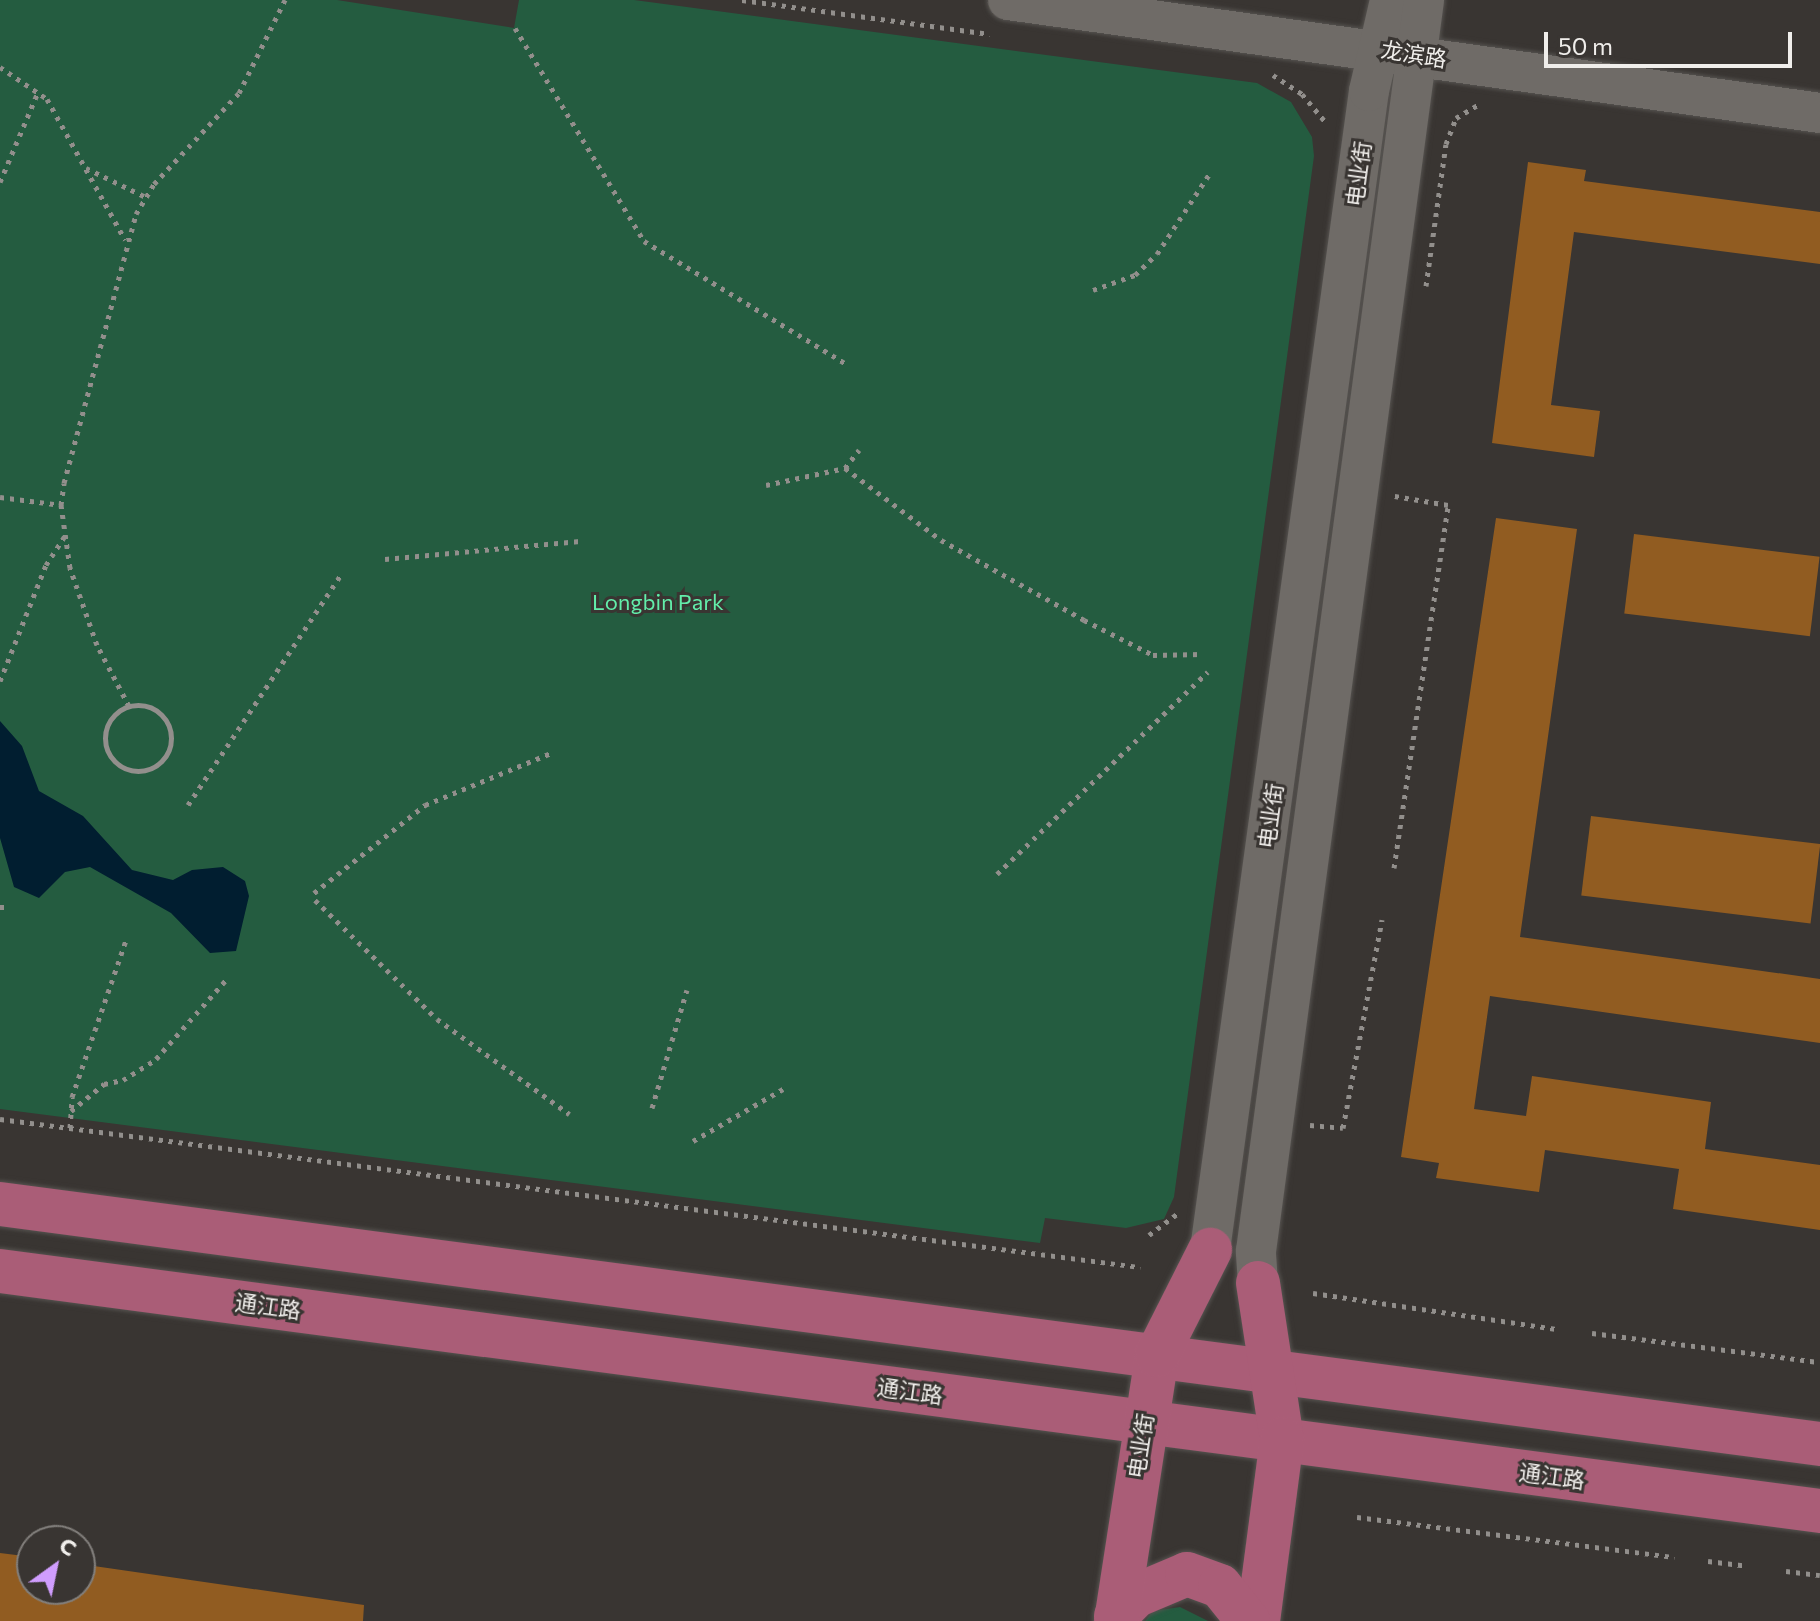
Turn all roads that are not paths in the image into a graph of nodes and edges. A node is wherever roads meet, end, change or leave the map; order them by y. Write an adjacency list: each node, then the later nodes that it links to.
1 (1390, 0): 4 (street, 电业街)
2 (1424, 0): 5 (street, 电业街)
3 (1002, 17): 4 (street, 龙滨路)
4 (1377, 48): 5 (street, 龙滨路); 8 (street, 电业街)
5 (1418, 56): 6 (street, 龙滨路); 10 (street, 电业街)
6 (1820, 113)
7 (0, 1204): 11 (main road)
8 (1210, 1250): 11 (main road, 电业街)
9 (0, 1271): 13 (main road, 通江路)
10 (1258, 1283): 12 (main road, 电业街)
11 (1157, 1355): 12 (main road); 13 (main road, 电业街)
12 (1270, 1370): 14 (main road, 电业街); 15 (main road)
13 (1142, 1422): 14 (main road, 通江路); 17 (main road, 电业街)
14 (1282, 1439): 16 (main road, 通江路); 19 (main road, 电业街)
15 (1820, 1444)
16 (1820, 1511)
17 (1116, 1618): 18 (main road)
18 (1248, 1621)
19 (1258, 1621)

